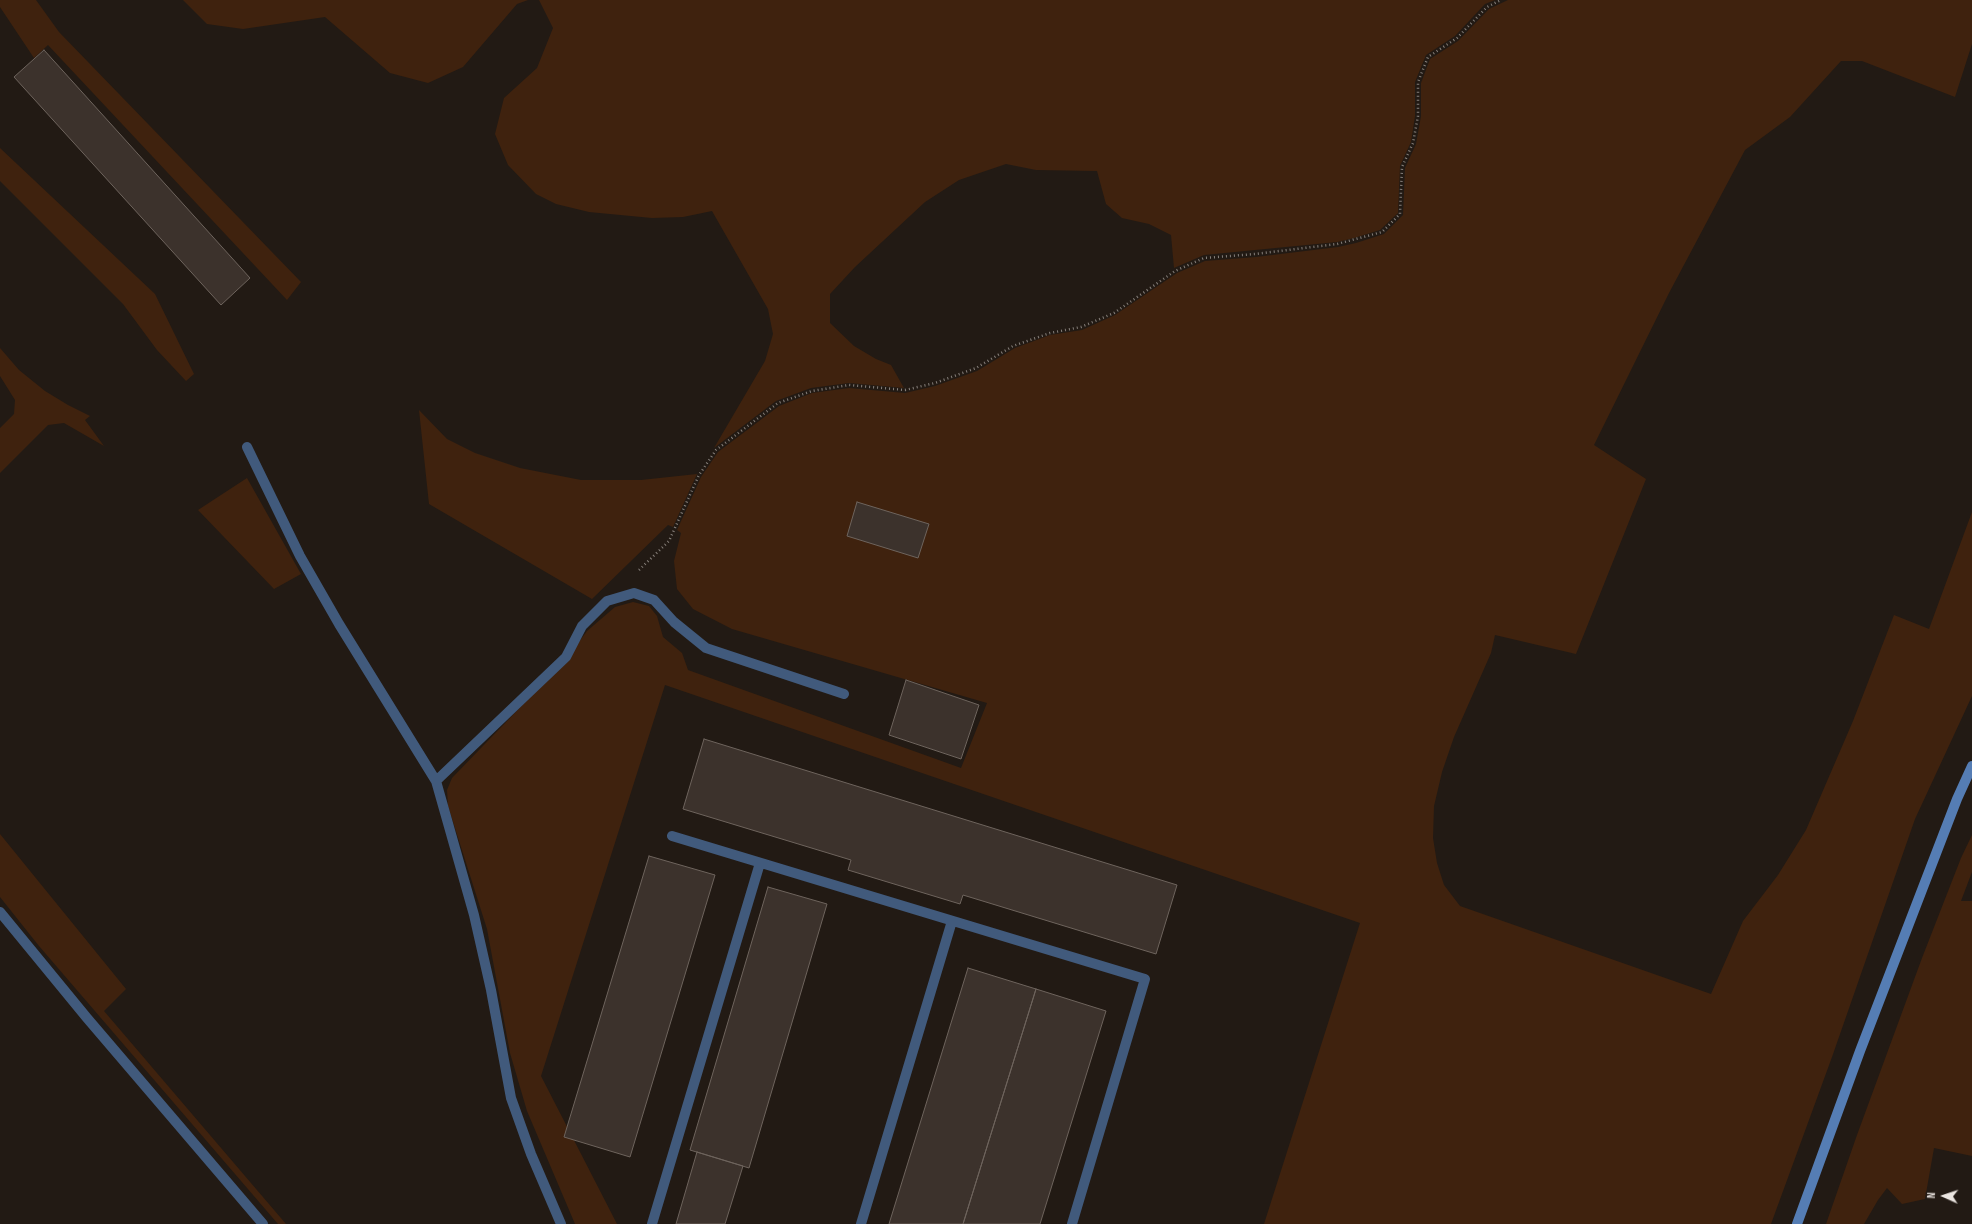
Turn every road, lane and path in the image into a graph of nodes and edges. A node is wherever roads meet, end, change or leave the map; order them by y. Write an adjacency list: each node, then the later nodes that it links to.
1 (1501, 0): 3 (path)
2 (247, 447): 6 (street)
3 (635, 574)
4 (844, 694): 6 (street)
5 (1972, 766): 16 (main road)
6 (436, 781): 12 (street)
7 (672, 836): 8 (street)
8 (760, 863): 10 (street); 13 (street)
9 (0, 912): 11 (street)
10 (952, 921): 14 (street); 15 (street)
11 (263, 1224)
12 (562, 1224)
13 (652, 1224)
14 (861, 1224)
15 (1072, 1224)
16 (1797, 1224)

